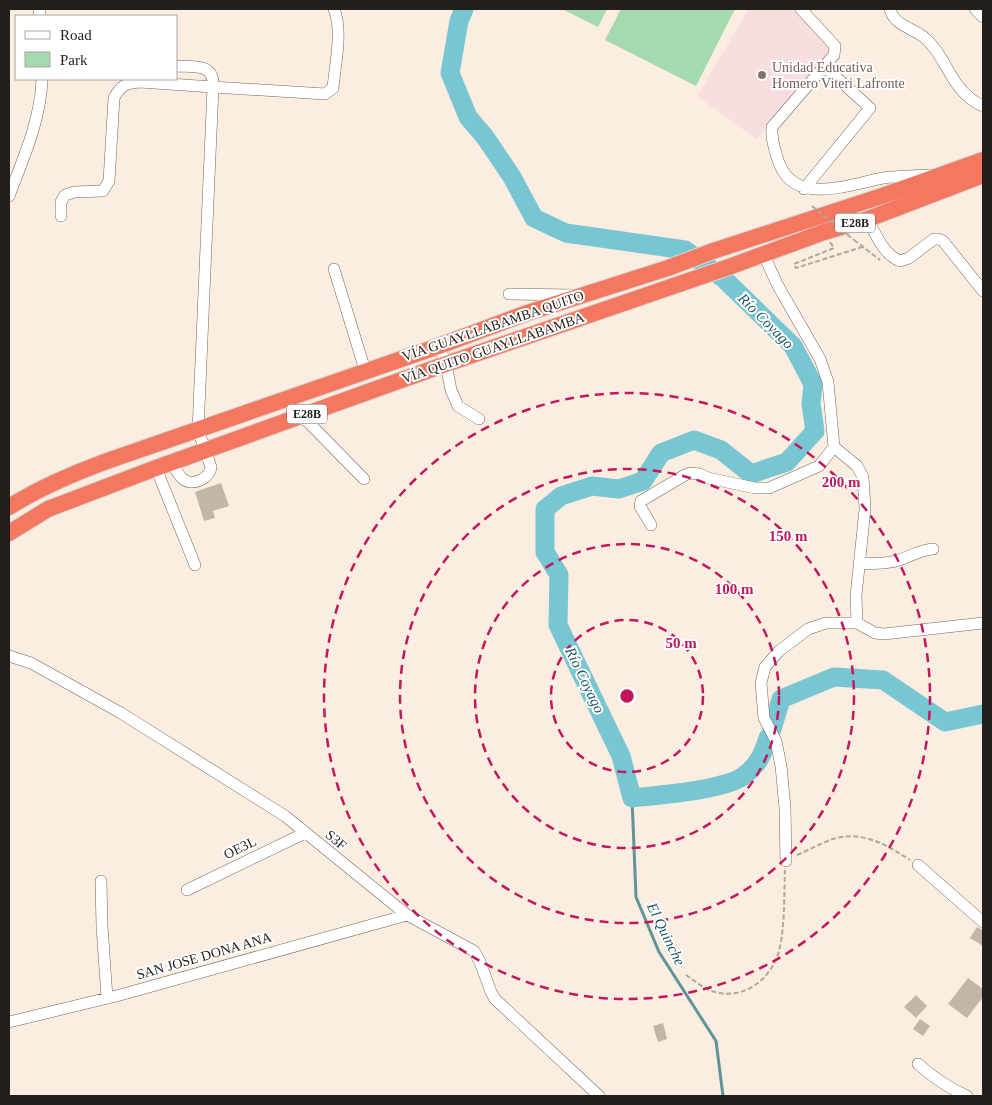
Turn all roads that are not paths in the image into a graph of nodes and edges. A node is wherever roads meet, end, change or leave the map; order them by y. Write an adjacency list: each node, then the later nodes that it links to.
1 (334, 9): 9 (street)
2 (802, 9): 7 (street)
3 (890, 9): 10 (street)
4 (975, 9): 5 (street)
5 (983, 17)
6 (178, 66): 9 (street)
7 (824, 66): 14 (street); 14 (street)
8 (42, 80): 15 (street)
9 (213, 87): 16 (street); 28 (street)
10 (983, 106)
11 (983, 160): 12 (highway, VÍA GUAYLLABAMBA QUITO / E28B)
12 (941, 175): 14 (street); 22 (highway, VÍA GUAYLLABAMBA QUITO / E28B)
13 (983, 176): 17 (highway, VÍA QUITO GUAYLLABAMBA / E28B)
14 (804, 189)
15 (9, 196)
16 (61, 216)
17 (868, 219): 18 (highway, VÍA QUITO GUAYLLABAMBA / E28B); 20 (street)
18 (764, 253): 24 (highway, VÍA QUITO GUAYLLABAMBA / E28B); 29 (street)
19 (334, 269): 25 (street)
20 (982, 286)
21 (509, 294): 22 (street)
22 (582, 295): 23 (highway, VÍA GUAYLLABAMBA QUITO / E28B)
23 (439, 346): 24 (street); 25 (highway, VÍA GUAYLLABAMBA QUITO / E28B)
24 (446, 364): 26 (highway, VÍA QUITO GUAYLLABAMBA / E28B); 27 (street)
25 (364, 370): 28 (highway, VÍA GUAYLLABAMBA QUITO / E28B)
26 (301, 416): 30 (highway, VÍA QUITO GUAYLLABAMBA / E28B); 33 (street)
27 (479, 419)
28 (198, 430): 30 (street); 34 (highway, VÍA GUAYLLABAMBA QUITO / E28B)
29 (834, 447): 35 (street); 38 (street)
30 (205, 451): 31 (highway, VÍA QUITO GUAYLLABAMBA / E28B); 31 (street)
31 (172, 462): 32 (highway, VÍA QUITO GUAYLLABAMBA / E28B)
32 (156, 468): 36 (highway, VÍA QUITO GUAYLLABAMBA / E28B); 39 (street)
33 (364, 479)
34 (9, 507)
35 (651, 525)
36 (9, 533)
37 (933, 550): 38 (street)
38 (859, 563): 40 (street)
39 (195, 565)
40 (857, 623): 41 (street); 44 (street)
41 (983, 623)
42 (9, 656): 43 (street, S3F)
43 (305, 833): 47 (street, OE3L); 48 (street, S3F)
44 (786, 861)
45 (918, 866): 49 (street)
46 (101, 881): 50 (street)
47 (187, 890)
48 (407, 915): 50 (street, SAN JOSE DONA ANA); 53 (street, S3F)
49 (983, 922)
50 (108, 998): 51 (street, SAN JOSE DONA ANA)
51 (9, 1022)
52 (918, 1064): 54 (street)
53 (599, 1096)
54 (967, 1096)

